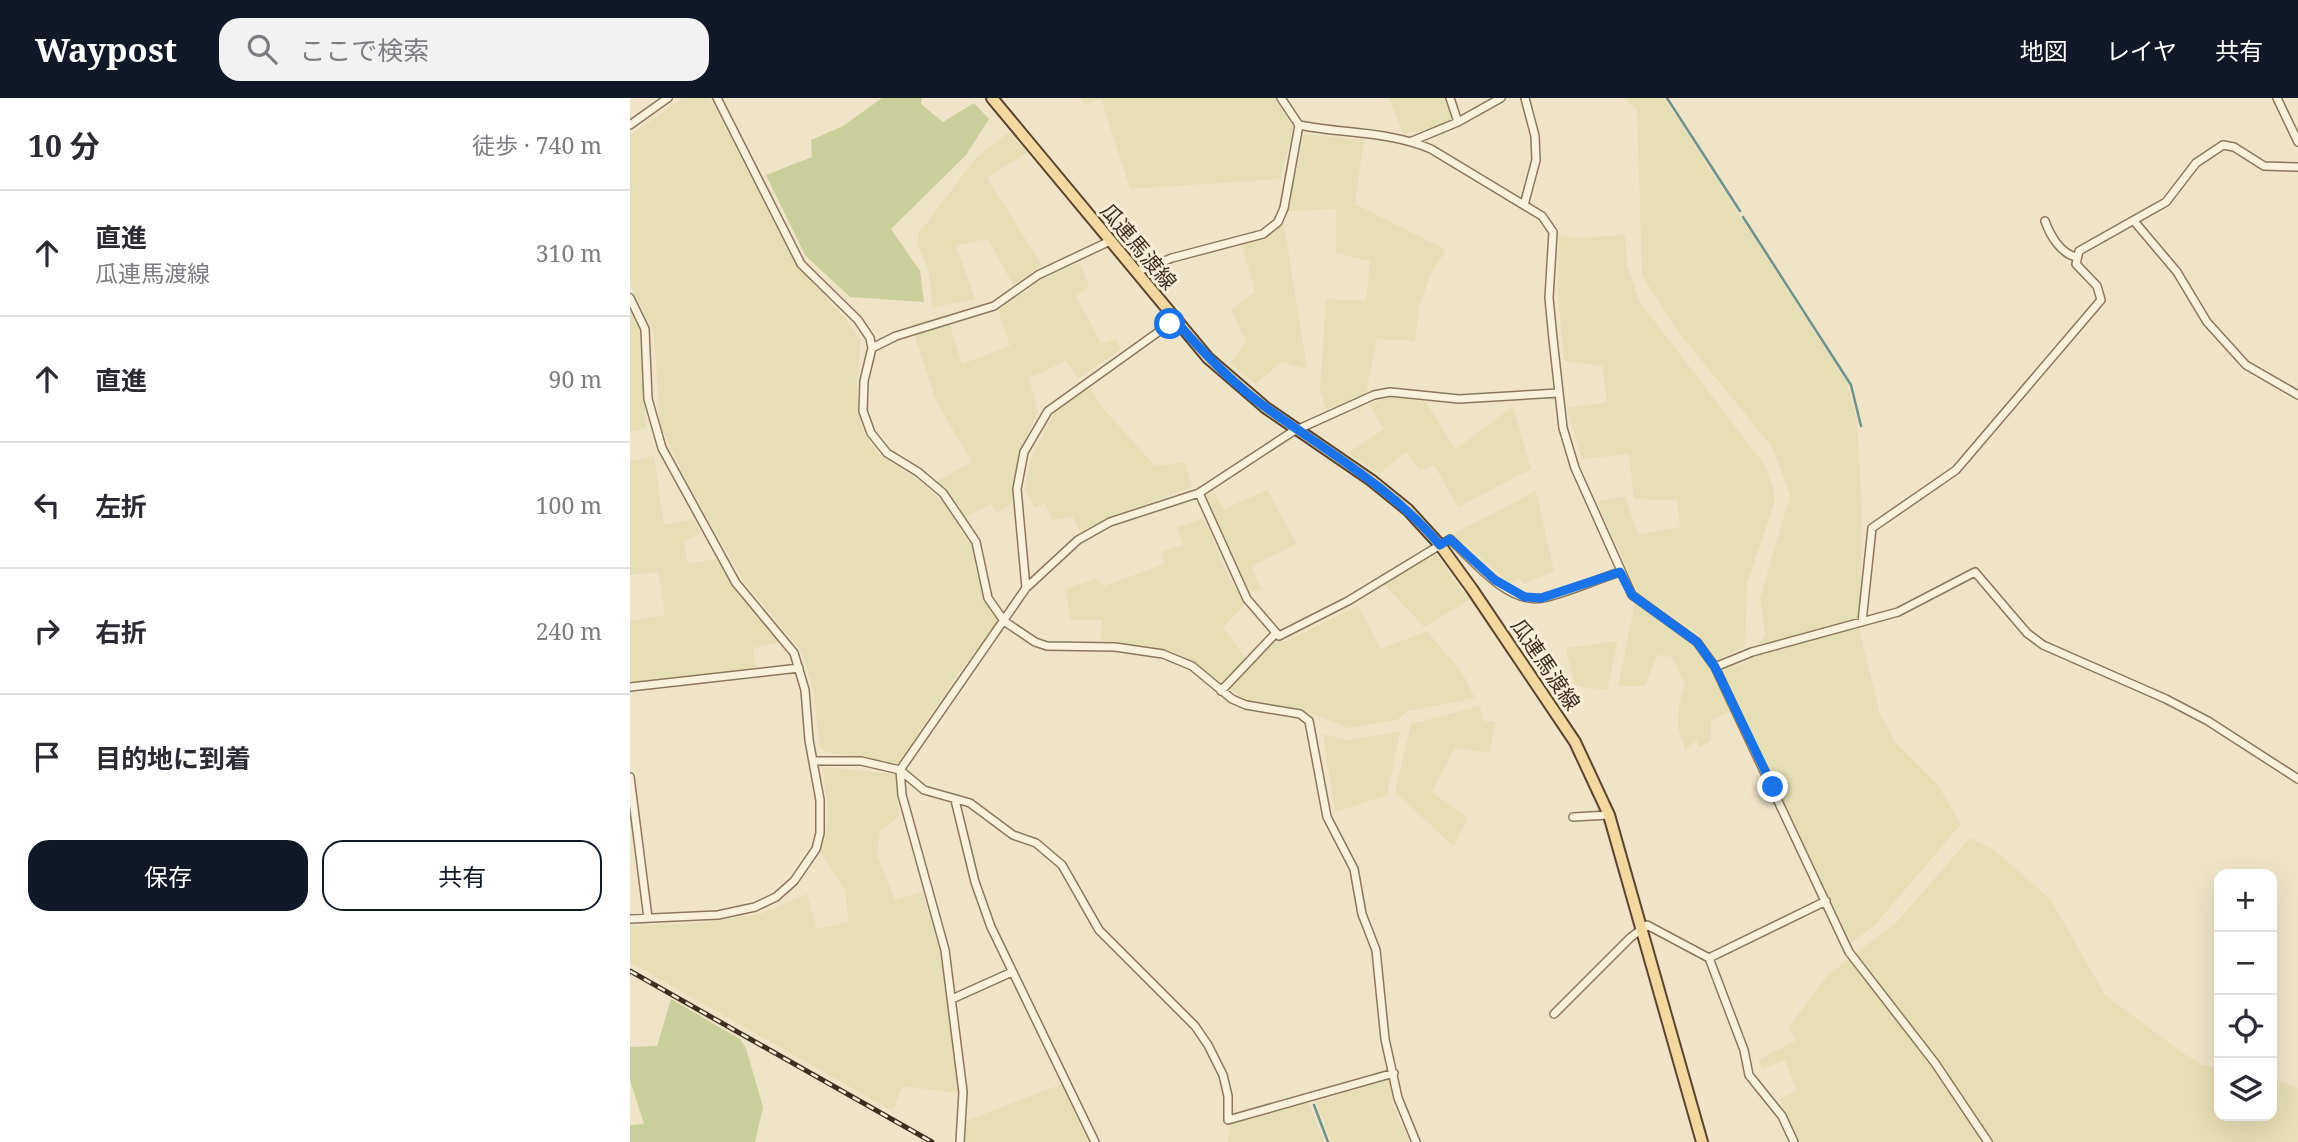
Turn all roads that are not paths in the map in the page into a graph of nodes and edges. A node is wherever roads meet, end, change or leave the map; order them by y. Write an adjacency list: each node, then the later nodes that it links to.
1 (668, 98): 10 (street)
2 (717, 98): 23 (street)
3 (992, 98): 18 (main road, 瓜連馬渡線)
4 (1281, 98): 11 (street)
5 (1450, 98): 9 (street)
6 (1501, 98): 9 (street)
7 (1525, 98): 15 (street)
8 (2277, 98): 13 (street)
9 (1458, 122): 12 (street)
10 (630, 125)
11 (1299, 125): 12 (street); 20 (street)
12 (1412, 141): 15 (street)
13 (2298, 142)
14 (2298, 167): 17 (street)
15 (1524, 205): 24 (street)
16 (2045, 221): 19 (street)
17 (2134, 221): 19 (street); 25 (street)
18 (1110, 241): 20 (main road, 瓜連馬渡線); 23 (street)
19 (2076, 257): 32 (street)
20 (1136, 272): 22 (main road, 瓜連馬渡線)
21 (630, 298): 35 (street)
22 (1175, 320): 26 (main road, 瓜連馬渡線); 30 (street)
23 (872, 348): 31 (street)
24 (1559, 393): 26 (street); 29 (street)
25 (2298, 395)
26 (1299, 430): 27 (street); 28 (main road, 瓜連馬渡線)
27 (1199, 493): 30 (street); 33 (street)
28 (1440, 545): 29 (street); 33 (street); 43 (main road, 瓜連馬渡線)
29 (1620, 572): 34 (street)
30 (1026, 588): 31 (street)
31 (1004, 621): 37 (street); 39 (street)
32 (1862, 622): 34 (street); 41 (street)
33 (1275, 634): 37 (street)
34 (1715, 667): 45 (street)
35 (799, 668): 36 (street); 38 (street)
36 (630, 687)
37 (1221, 691): 53 (street)
38 (814, 761): 39 (street); 46 (street)
39 (900, 770): 42 (street); 51 (street)
40 (630, 777): 46 (street)
41 (2298, 779)
42 (955, 800): 50 (street); 53 (street)
43 (1609, 815): 44 (street); 48 (main road, 瓜連馬渡線)
44 (1573, 817)
45 (1826, 901): 49 (street); 59 (street)
46 (648, 918): 47 (street)
47 (630, 919)
48 (1643, 929): 49 (street); 52 (street); 57 (main road, 瓜連馬渡線)
49 (1709, 958): 58 (street)
50 (1012, 972): 51 (street); 55 (street)
51 (952, 999): 54 (street)
52 (1554, 1014)
53 (1394, 1073): 56 (street)
54 (961, 1142)
55 (1095, 1142)
56 (1416, 1142)
57 (1702, 1142)
58 (1794, 1142)
59 (1988, 1142)

